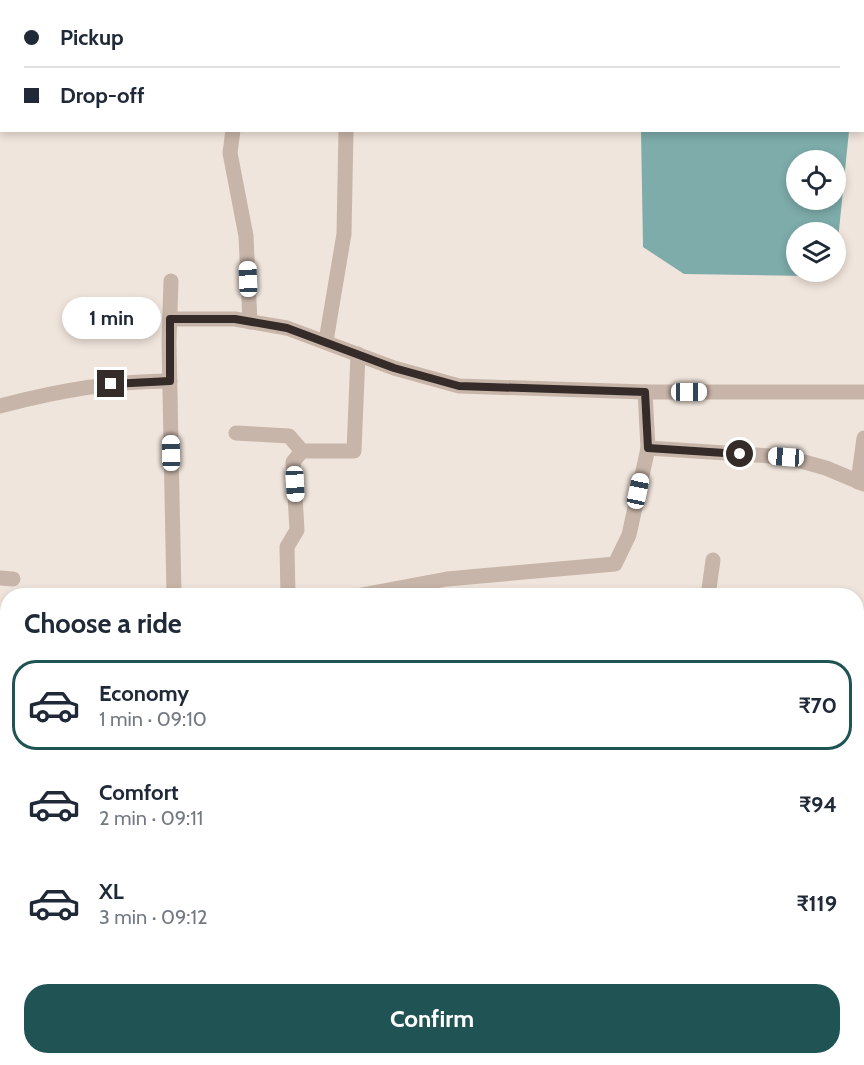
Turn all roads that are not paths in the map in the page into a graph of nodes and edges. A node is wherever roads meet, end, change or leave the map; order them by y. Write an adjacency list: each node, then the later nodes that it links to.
1 (233, 132): 5 (street)
2 (346, 132): 6 (street)
3 (171, 281): 4 (street)
4 (170, 319): 5 (street); 8 (street)
5 (250, 322): 6 (street)
6 (326, 341): 7 (street)
7 (358, 354): 9 (street); 15 (street)
8 (170, 381): 11 (street); 18 (street)
9 (645, 392): 10 (street); 14 (street)
10 (864, 392)
11 (0, 406)
12 (236, 433): 15 (street)
13 (864, 438): 16 (street)
14 (648, 448): 16 (street); 20 (street)
15 (302, 451): 19 (street)
16 (861, 483)
17 (713, 560): 21 (street)
18 (174, 588)
19 (288, 588)
20 (399, 588)
21 (709, 588)

